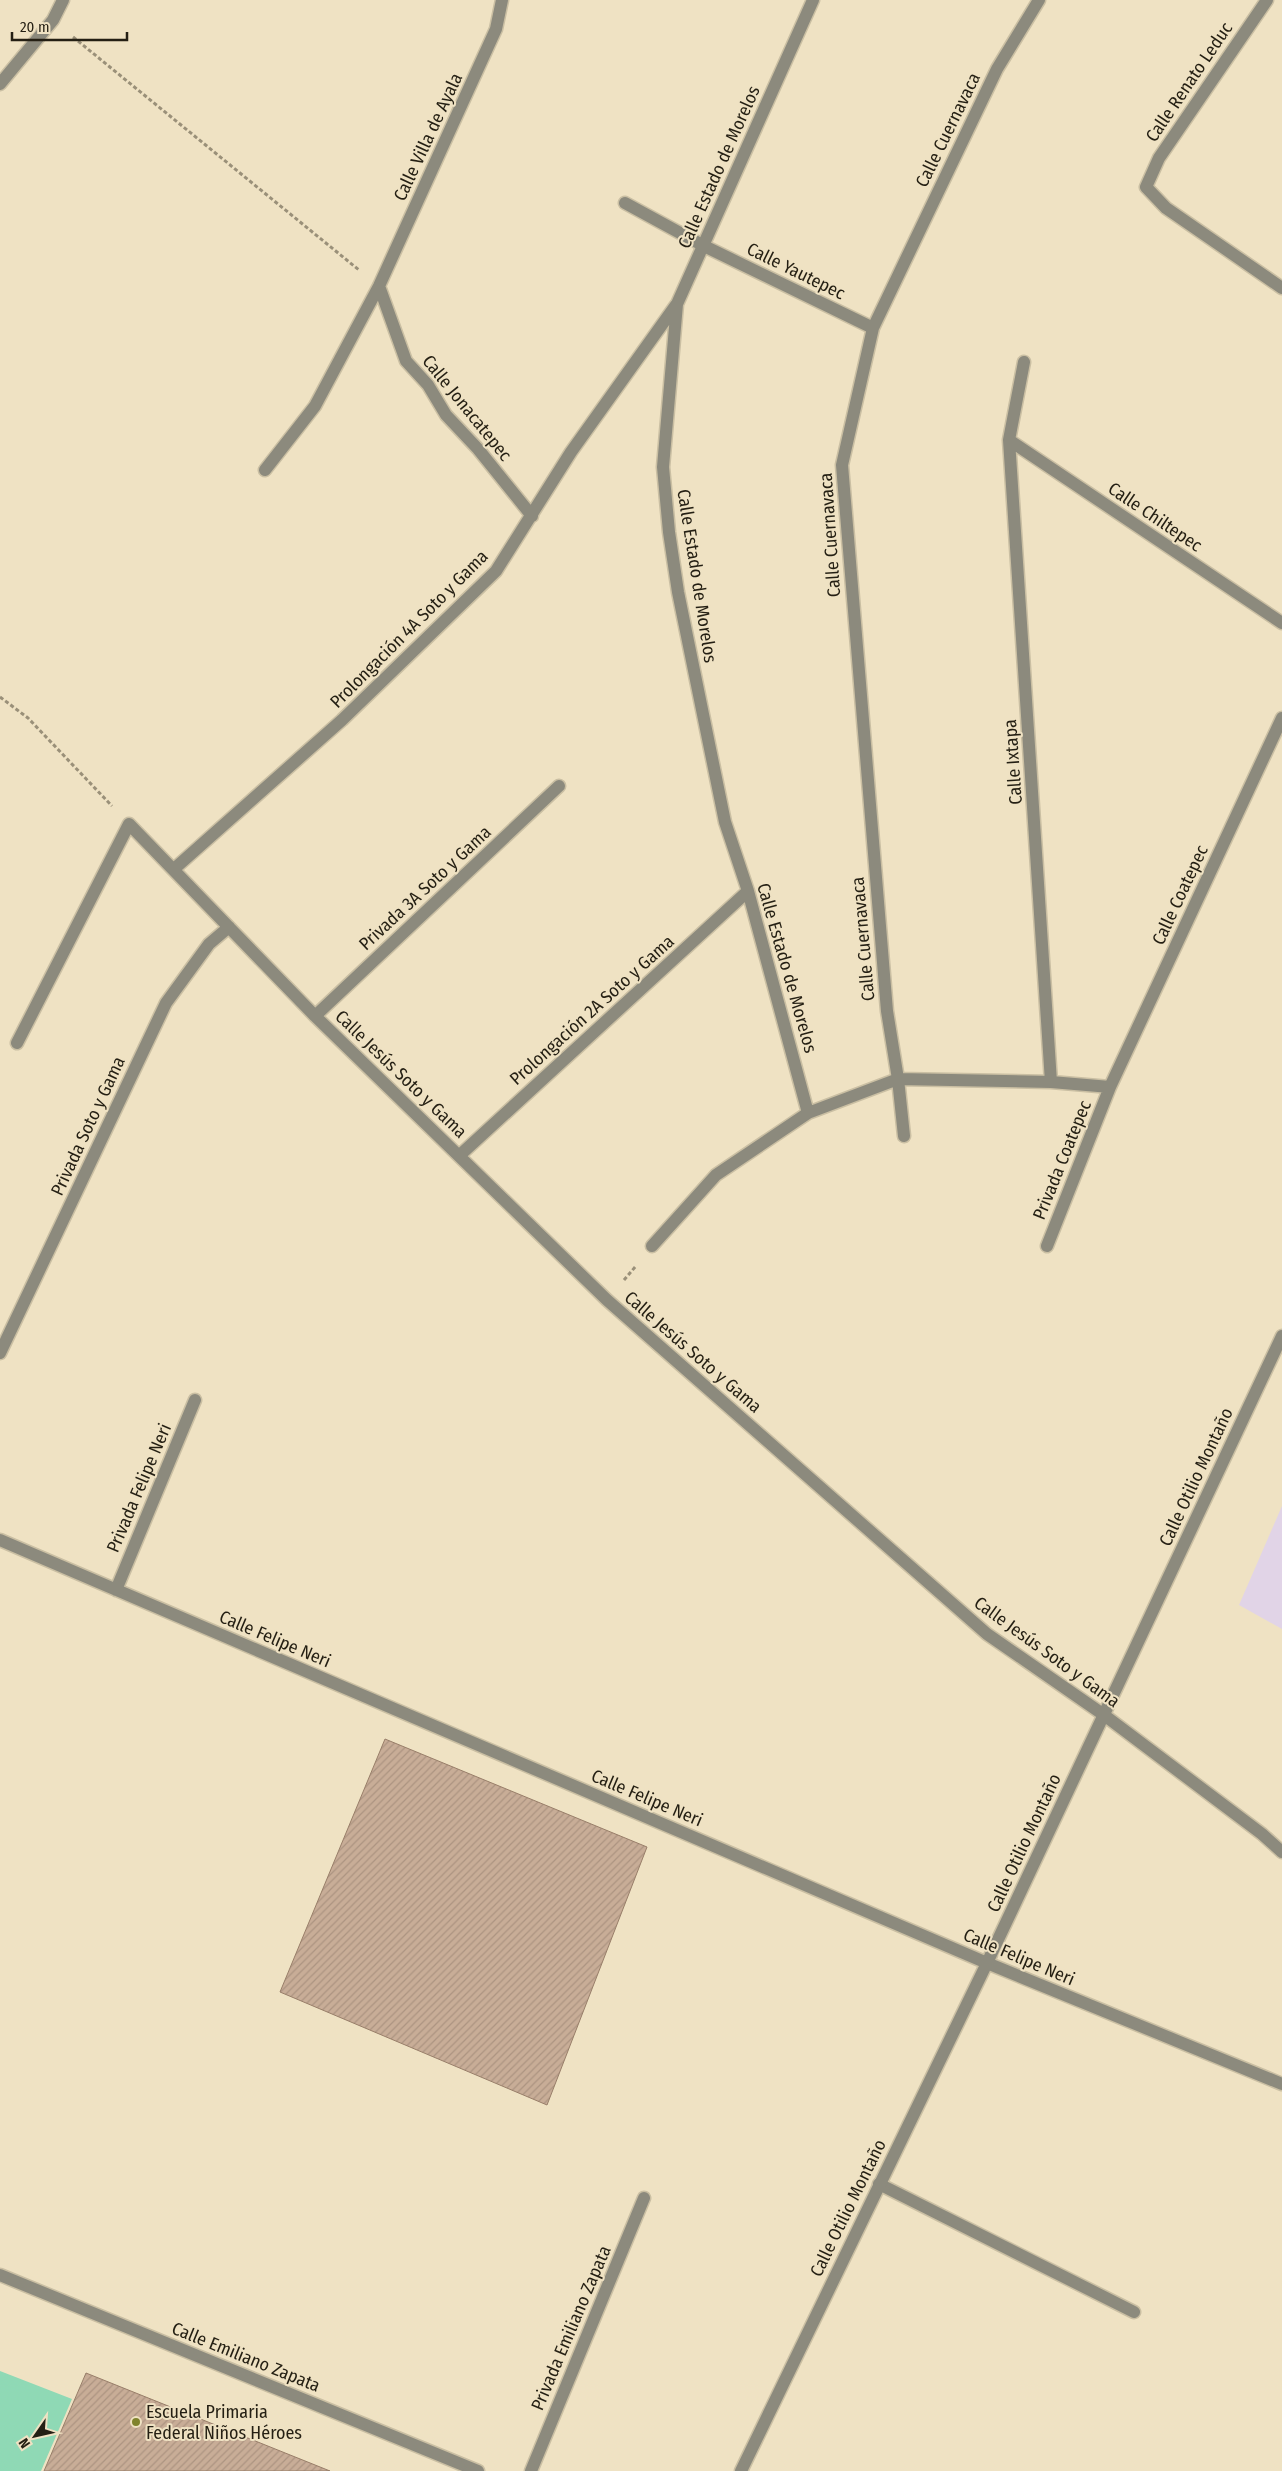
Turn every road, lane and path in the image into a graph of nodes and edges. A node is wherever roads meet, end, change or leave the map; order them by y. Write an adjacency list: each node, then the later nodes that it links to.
1 (64, 0): 6 (street)
2 (502, 0): 10 (street, Calle Villa de Ayala)
3 (813, 0): 9 (street, Calle Estado de Morelos)
4 (1039, 0): 13 (street, Calle Cuernavaca)
5 (1266, 0): 11 (street, Calle Renato Leduc)
6 (52, 20): 7 (street); 10 (path)
7 (0, 84)
8 (625, 203): 9 (street, Calle Yautepec)
9 (704, 246): 12 (street, Calle Estado de Morelos); 13 (street, Calle Yautepec)
10 (379, 286): 16 (street, Calle Villa de Ayala); 17 (street, Calle Jonacatepec)
11 (1282, 288)
12 (677, 304): 17 (street, Prolongación 4A Soto y Gama); 24 (street, Calle Estado de Morelos)
13 (873, 328): 28 (street, Calle Cuernavaca)
14 (1024, 362): 15 (street, Calle Ixtapa)
15 (1009, 440): 18 (street, Calle Chiltepec); 29 (street, Calle Ixtapa)
16 (265, 470)
17 (532, 516): 23 (street, Prolongación 4A Soto y Gama)
18 (1282, 623)
19 (0, 697): 22 (path)
20 (1282, 718): 30 (street, Calle Coatepec)
21 (559, 786): 26 (street, Privada 3A Soto y Gama)
22 (129, 824): 23 (street, Calle Jesús Soto y Gama); 27 (street)
23 (174, 869): 25 (street, Calle Jesús Soto y Gama)
24 (748, 891): 31 (street, Calle Estado de Morelos); 33 (street, Prolongación 2A Soto y Gama)
25 (229, 927): 26 (street, Calle Jesús Soto y Gama); 38 (street, Privada Soto y Gama)
26 (315, 1016): 33 (street, Calle Jesús Soto y Gama)
27 (17, 1043)
28 (898, 1079): 29 (street); 31 (street); 32 (street, Calle Cuernavaca)
29 (1052, 1082): 30 (street)
30 (1110, 1087): 35 (street, Privada Coatepec)
31 (808, 1113): 34 (street)
32 (904, 1136)
33 (460, 1155): 36 (street, Calle Jesús Soto y Gama)
34 (652, 1246): 36 (path)
35 (1047, 1246)
36 (607, 1300): 42 (street, Calle Jesús Soto y Gama)
37 (1282, 1336): 42 (street, Calle Otilio Montaño)
38 (0, 1353)
39 (195, 1400): 41 (street, Privada Felipe Neri)
40 (0, 1540): 41 (street, Calle Felipe Neri)
41 (116, 1590): 44 (street, Calle Felipe Neri)
42 (1104, 1715): 43 (street, Calle Jesús Soto y Gama); 44 (street, Calle Otilio Montaño)
43 (1282, 1852)
44 (986, 1962): 45 (street, Calle Felipe Neri); 46 (street, Calle Otilio Montaño)
45 (1282, 2084)
46 (879, 2184): 49 (street); 52 (street, Calle Otilio Montaño)
47 (644, 2198): 51 (street, Privada Emiliano Zapata)
48 (0, 2276): 50 (street, Calle Emiliano Zapata)
49 (1134, 2312)
50 (478, 2471)
51 (531, 2471)
52 (741, 2471)

